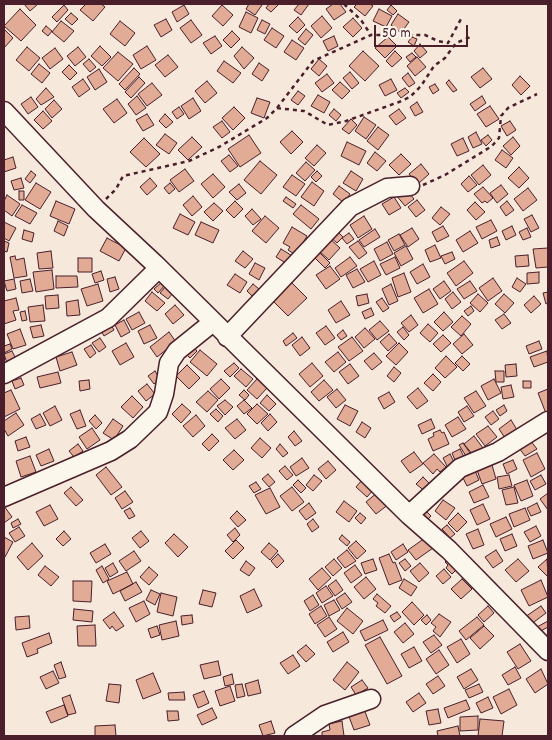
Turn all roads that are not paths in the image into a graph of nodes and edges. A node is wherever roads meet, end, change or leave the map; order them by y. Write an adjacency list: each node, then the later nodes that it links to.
1 (4, 111): 3 (street)
2 (410, 186): 5 (street)
3 (159, 268): 4 (street); 6 (street)
4 (213, 322): 5 (street); 8 (street)
5 (227, 337): 9 (street)
6 (4, 374)
7 (548, 421): 9 (street)
8 (4, 497)
9 (409, 515): 10 (street)
10 (545, 643)
11 (372, 699): 12 (street)
12 (294, 736)

